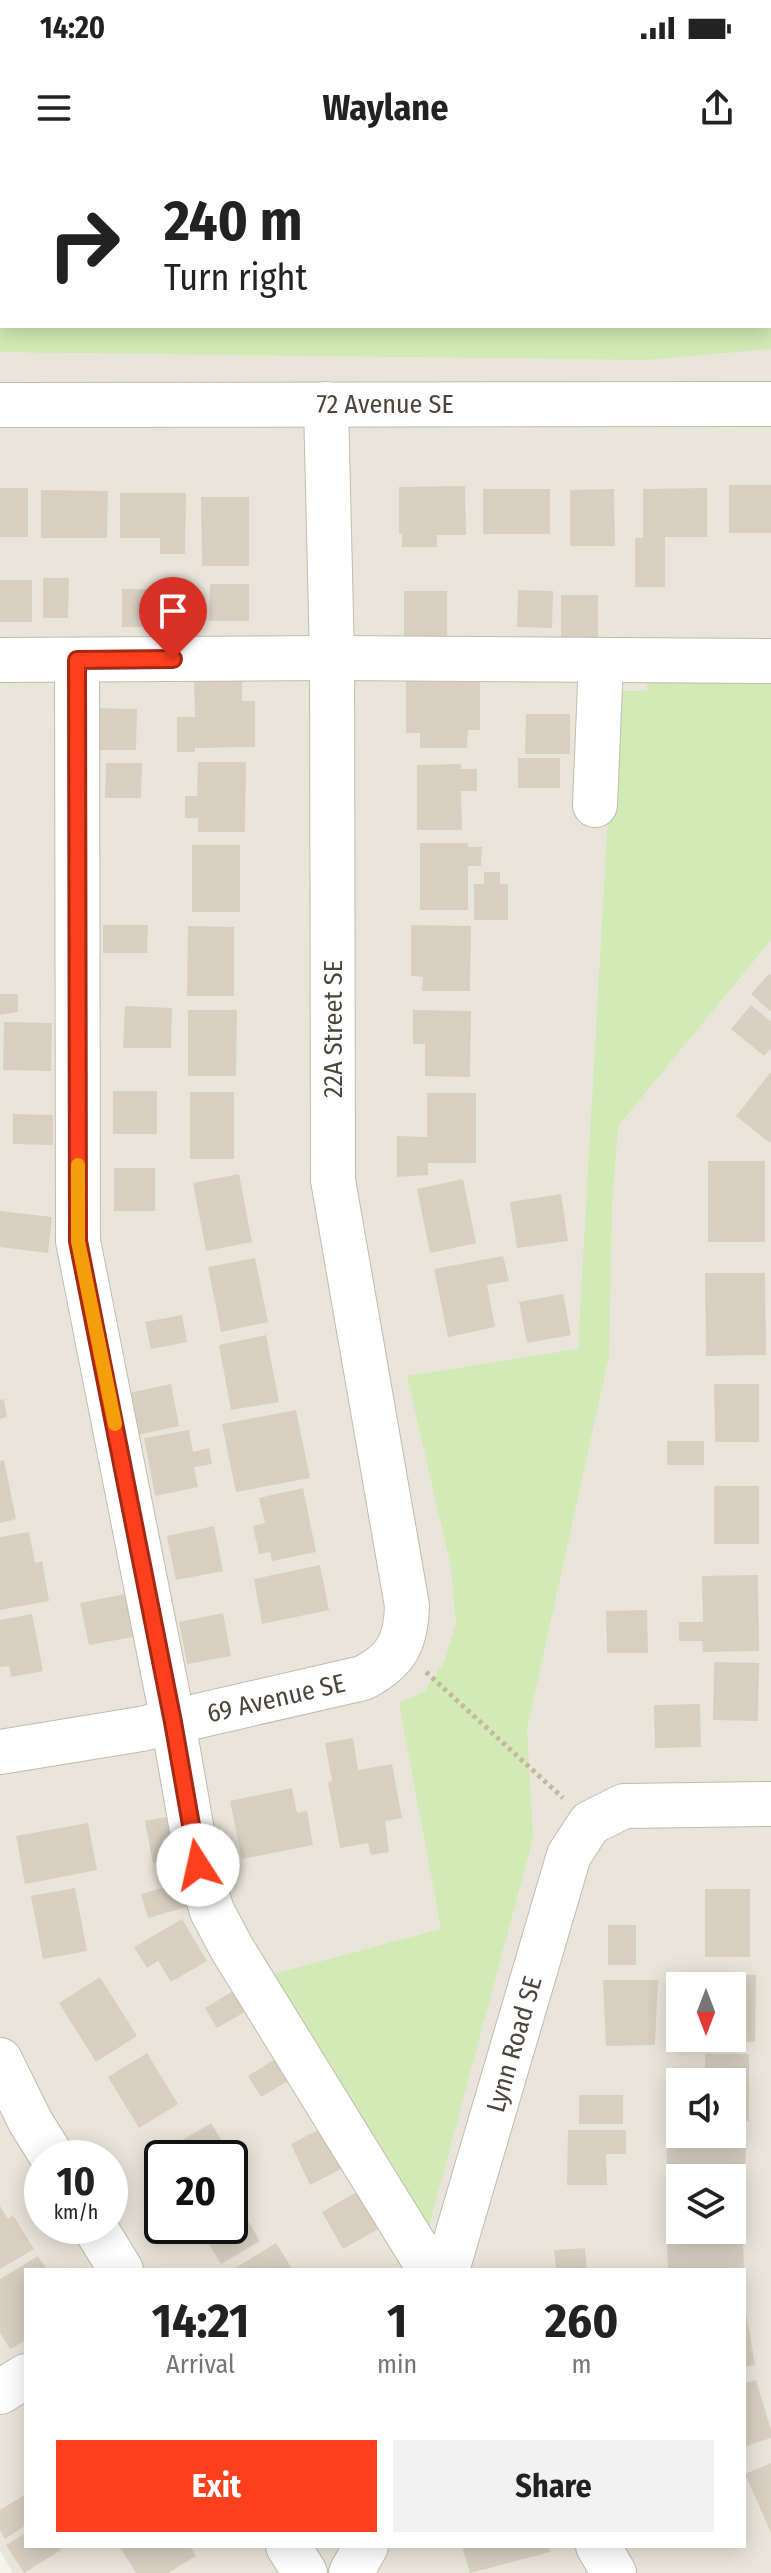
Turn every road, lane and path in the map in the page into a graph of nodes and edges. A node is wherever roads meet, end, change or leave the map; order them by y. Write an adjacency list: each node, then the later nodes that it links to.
1 (326, 404): 2 (street, 72 Avenue SE); 3 (street, 72 Avenue SE); 4 (street, 22A Street SE)
2 (771, 404)
3 (0, 405)
4 (332, 658): 6 (street); 7 (street); 10 (street, 22A Street SE)
5 (0, 660): 6 (street)
6 (77, 660): 11 (street)
7 (601, 660): 8 (street); 9 (street)
8 (771, 661)
9 (595, 805)
10 (398, 1646): 11 (street, 69 Avenue SE); 14 (path)
11 (173, 1722): 12 (street, 69 Avenue SE); 19 (street)
12 (0, 1752)
13 (771, 1804): 14 (street)
14 (590, 1823): 20 (street, Lynn Road SE)
15 (0, 2060): 16 (street)
16 (42, 2140)
17 (105, 2244): 18 (street)
18 (120, 2268)
19 (429, 2268)
20 (448, 2268)
21 (24, 2377): 22 (street)
22 (0, 2392)
23 (289, 2548): 26 (street)
24 (365, 2548): 27 (street)
25 (599, 2548): 28 (street)
26 (305, 2573)
27 (351, 2573)
28 (614, 2573)

